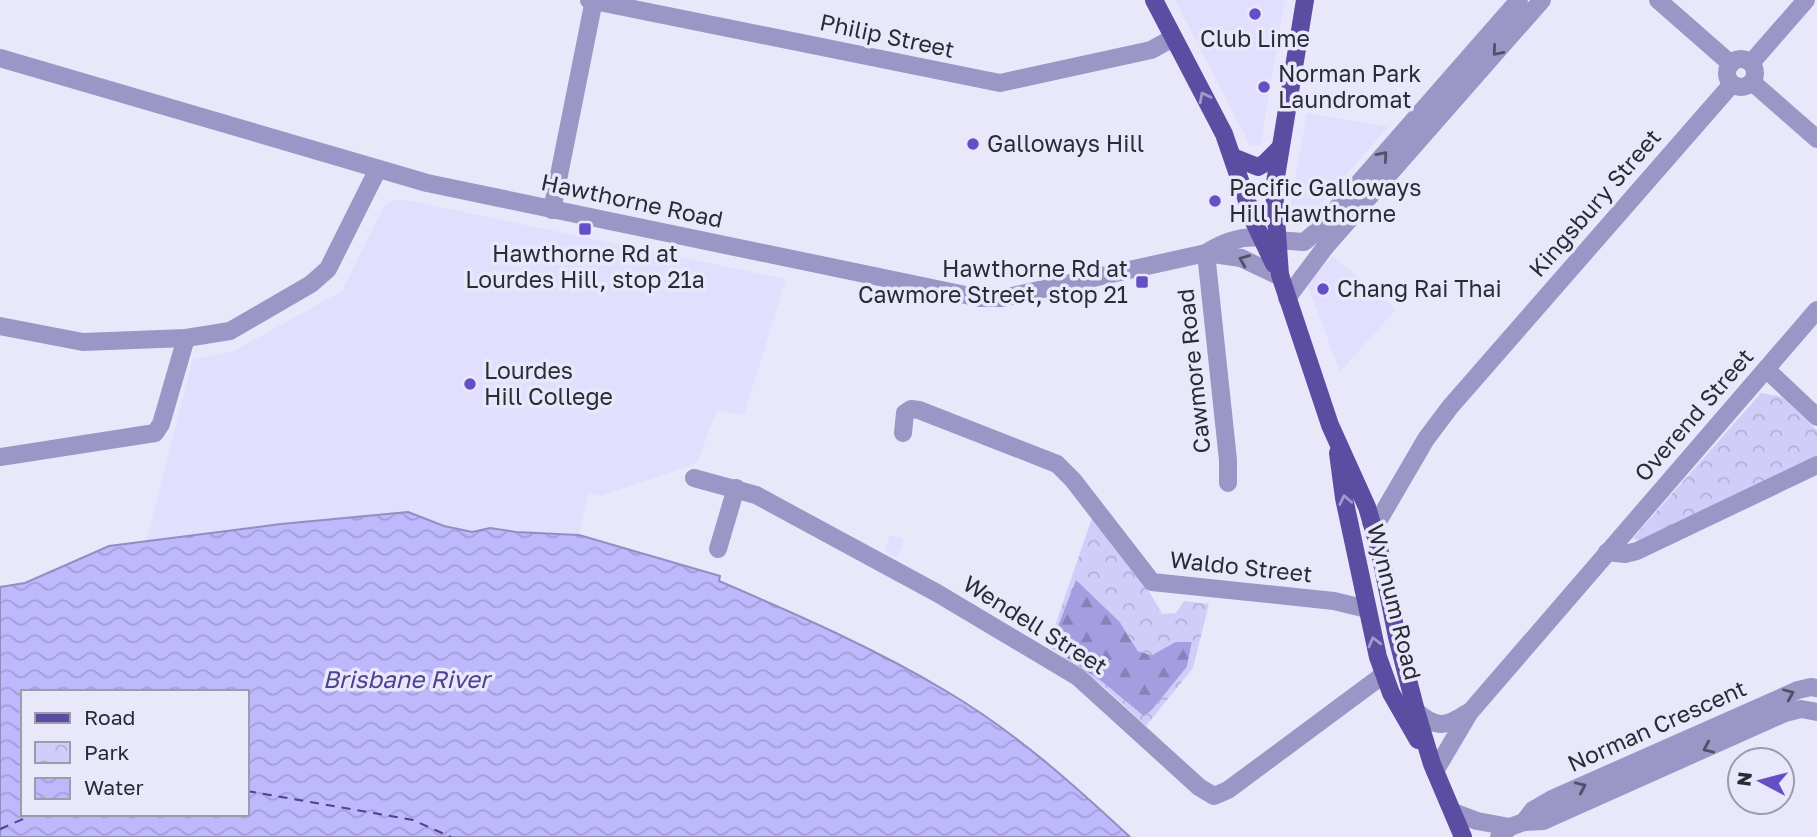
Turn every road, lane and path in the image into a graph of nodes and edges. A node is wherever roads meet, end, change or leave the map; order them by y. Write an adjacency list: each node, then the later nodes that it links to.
1 (592, 0): 8 (street, Philip Street); 18 (street)
2 (1153, 0): 8 (main road, Wynnum Road)
3 (1305, 0): 15 (main road)
4 (1519, 0): 20 (street, one-way to 4)
5 (1542, 0): 22 (street, one-way to 22)
6 (1658, 0): 11 (street)
7 (1806, 0): 10 (street)
8 (1173, 38): 16 (main road, Wynnum Road, one-way to 8)
9 (0, 58): 17 (street, Hawthorne Road)
10 (1751, 63): 11 (street); 12 (street)
11 (1731, 64): 13 (street)
12 (1752, 82): 13 (street); 14 (street)
13 (1732, 84): 37 (street, Kingsbury Street)
14 (1817, 139)
15 (1280, 148): 16 (main road); 19 (main road)
16 (1233, 157): 19 (main road, Wynnum Road)
17 (378, 169): 18 (street, Hawthorne Road); 27 (street)
18 (552, 209): 21 (street, Hawthorne Road)
19 (1268, 239): 20 (street, Hawthorne Road); 21 (street, Hawthorne Road); 23 (main road, Wynnum Road)
20 (1307, 241): 22 (street)
21 (1206, 253): 23 (street, one-way to 21); 35 (street, Cawmore Road)
22 (1318, 256): 24 (street)
23 (1280, 276): 24 (main road, Wynnum Road)
24 (1287, 298): 31 (main road, Wynnum Road)
25 (1817, 310): 28 (street, Overend Street)
26 (0, 326): 27 (street)
27 (186, 338): 32 (street)
28 (1766, 369): 29 (street); 39 (street, Overend Street)
29 (1817, 417)
30 (903, 433): 41 (street, Waldo Street)
31 (1336, 441): 37 (main road, Wynnum Road); 40 (main road, Wynnum Road, one-way to 31)
32 (0, 457)
33 (1817, 464): 39 (street)
34 (694, 478): 36 (street, Wendell Street)
35 (1228, 483)
36 (736, 488): 38 (street); 43 (street, Wendell Street)
37 (1371, 522): 40 (main road); 42 (main road, Wynnum Road)
38 (718, 549)
39 (1607, 552): 46 (street, Overend Street)
40 (1356, 559): 41 (main road, Wynnum Road)
41 (1367, 609): 43 (main road, Wynnum Road, one-way to 41)
42 (1397, 637): 43 (main road); 45 (main road, Wynnum Road)
43 (1383, 675): 48 (main road, Wynnum Road)
44 (1817, 688): 50 (street, Norman Crescent, one-way to 44)
45 (1416, 711): 46 (street, Overend Street); 48 (main road, Wynnum Road)
46 (1470, 712): 48 (street, Overend Street)
47 (1817, 712): 50 (street, Norman Crescent, one-way to 50)
48 (1434, 768): 49 (main road, Wynnum Road)
49 (1453, 812): 50 (street, Norman Crescent); 51 (main road, Wynnum Road)
50 (1511, 828)
51 (1464, 837)

